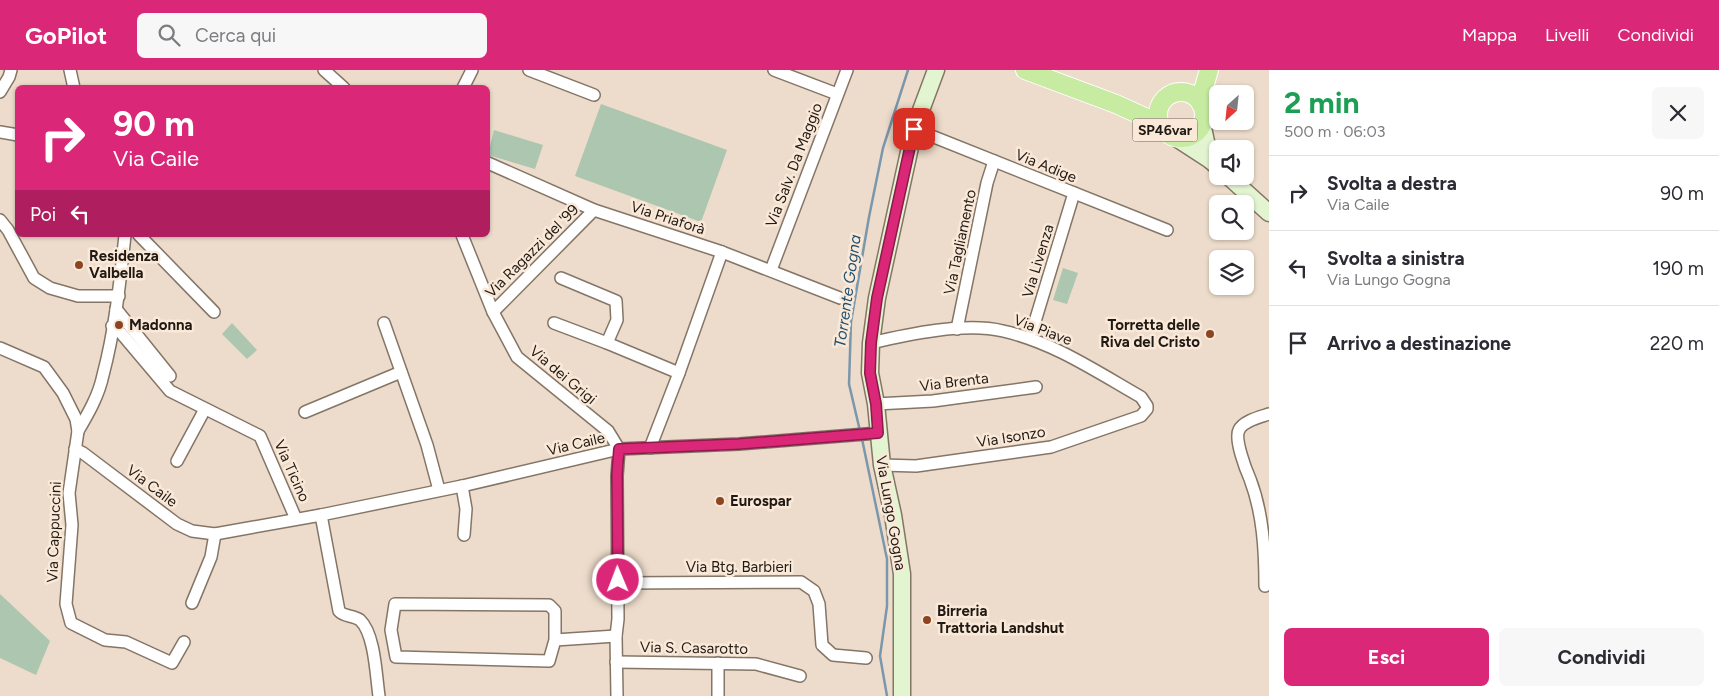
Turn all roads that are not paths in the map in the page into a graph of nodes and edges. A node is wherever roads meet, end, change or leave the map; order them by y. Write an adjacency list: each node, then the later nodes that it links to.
1 (11, 70): 15 (street)
2 (70, 70): 12 (street)
3 (324, 70): 13 (street)
4 (472, 70): 14 (street)
5 (529, 70): 17 (street)
6 (774, 70): 16 (street)
7 (847, 70): 16 (street, Via Salv. Da Maggio)
8 (936, 70): 22 (street, Via Lungo Gogna)
9 (1025, 70): 19 (main road)
10 (1203, 70): 18 (main road)
11 (1209, 70): 20 (main road, SP46var)
12 (73, 85)
13 (341, 85)
14 (465, 85)
15 (0, 92)
16 (837, 94): 40 (street, Via Salv. Da Maggio)
17 (594, 95)
18 (1173, 95): 19 (main road); 20 (main road, SP46var); 23 (main road, SP46var)
19 (1116, 104): 23 (main road)
20 (1201, 104): 21 (main road, SP46var)
21 (1202, 123): 23 (main road, SP46var); 26 (street)
22 (914, 129): 28 (street, Via Adige); 53 (street, Via Lungo Gogna)
23 (1165, 129): 27 (street)
24 (0, 132): 25 (street)
25 (15, 134)
26 (1209, 146)
27 (1209, 160)
28 (994, 161): 31 (street, Via Adige); 50 (street, Via Tagliamento)
29 (490, 164): 32 (street, Via Priaforà)
30 (1238, 185): 33 (street)
31 (1074, 193): 35 (street, Via Adige); 51 (street, Via Livenza)
32 (594, 210): 39 (street, Via Priaforà); 46 (street, Via Ragazzi del '99)
33 (1269, 213)
34 (0, 220): 42 (street)
35 (1167, 230)
36 (125, 237): 42 (street)
37 (141, 237): 45 (street)
38 (463, 237): 46 (street, Via dei Grigi)
39 (722, 252): 40 (street, Via Priaforà); 56 (street)
40 (771, 270): 43 (street, Via Priaforà)
41 (561, 278): 52 (street)
42 (119, 296): 44 (street)
43 (840, 298)
44 (116, 309): 49 (street); 57 (street)
45 (214, 312)
46 (493, 312): 68 (street, Via dei Grigi)
47 (384, 323): 55 (street)
48 (554, 323): 52 (street)
49 (112, 326): 60 (street, Via Ticino); 64 (street)
50 (957, 329): 51 (street, Via Piave); 53 (street, Via Piave)
51 (1030, 338): 63 (street, Via Piave)
52 (607, 343): 56 (street)
53 (871, 343): 59 (street, Via Lungo Gogna)
54 (0, 348): 64 (street, Via Cappuccini)
55 (401, 372): 61 (street); 72 (street)
56 (679, 374): 66 (street)
57 (170, 376)
58 (1036, 386): 59 (street, Via Brenta)
59 (876, 404): 65 (street, Via Lungo Gogna)
60 (205, 409): 69 (street); 74 (street, Via Ticino)
61 (305, 412)
62 (1269, 414): 78 (street)
63 (1141, 416): 70 (street, Via Isonzo)
64 (78, 430): 67 (street, Via Cappuccini)
65 (874, 433): 66 (street, Via Caile); 70 (street, Via Lungo Gogna)
66 (650, 448): 68 (street, Via Caile)
67 (76, 449): 75 (street, Via Caile); 82 (street, Via Cappuccini)
68 (619, 449): 71 (street, Via Caile); 77 (street)
69 (177, 461)
70 (882, 465): 90 (street, Via Lungo Gogna)
71 (462, 486): 72 (street, Via Caile); 76 (street)
72 (439, 490): 73 (street, Via Caile)
73 (321, 515): 74 (street, Via Caile); 87 (street)
74 (296, 519): 75 (street, Via Caile)
75 (215, 534): 79 (street)
76 (464, 535)
77 (618, 583): 80 (street); 83 (street, Via Btg. Barbieri)
78 (1265, 586)
79 (192, 603)
80 (616, 636): 81 (street); 84 (street)
81 (555, 640): 81 (street)
82 (184, 642)
83 (866, 658)
84 (616, 662): 85 (street, Via S. Casarotto); 88 (street)
85 (718, 663): 86 (street, Via S. Casarotto); 89 (street)
86 (800, 676)
87 (379, 696)
88 (617, 696)
89 (718, 696)
90 (902, 696)

